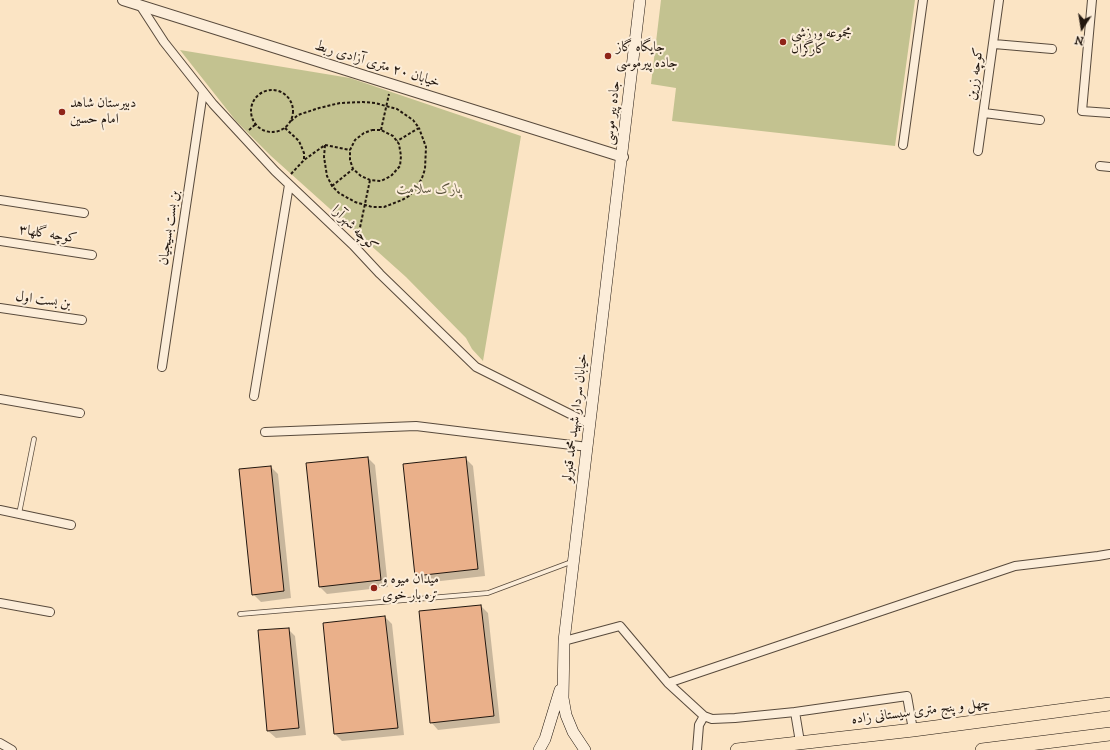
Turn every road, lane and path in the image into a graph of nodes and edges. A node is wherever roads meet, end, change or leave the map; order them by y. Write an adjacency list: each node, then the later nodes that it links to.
1 (123, 0): 6 (street, خیابان ۲۰ متری آزادی ربط)
2 (640, 0): 24 (main road, جاده پیر موسی)
3 (923, 0): 21 (street)
4 (1000, 0): 7 (street, کوچه زرین)
5 (1092, 0): 13 (street)
6 (140, 6): 9 (street, خیابان ۲۰ متری آزادی ربط); 10 (street, کوچه شهرآرا)
7 (994, 44): 8 (street); 12 (street, کوچه زرین)
8 (1052, 49)
9 (392, 84): 11 (path); 24 (street, خیابان ۲۰ متری آزادی ربط)
10 (203, 92): 30 (street, کوچه شهرآرا); 40 (street, بن بست بسیجیان)
11 (387, 106): 15 (path); 17 (path); 18 (path)
12 (984, 113): 14 (street); 23 (street, کوچه زرین)
13 (1110, 113)
14 (1040, 120)
15 (291, 121): 16 (path); 16 (path)
16 (285, 128): 25 (path)
17 (419, 128): 19 (path); 33 (path)
18 (381, 130): 19 (path); 22 (path)
19 (397, 141): 29 (path)
20 (324, 145): 22 (path); 25 (path); 31 (path)
21 (903, 145)
22 (350, 150): 28 (path)
23 (978, 151)
24 (623, 157): 44 (main road, خیابان سردار شهید محمد قنبرلو)
25 (304, 160): 30 (path)
26 (1100, 166): 27 (street)
27 (1110, 167)
28 (353, 169): 29 (path); 31 (path)
29 (370, 180): 33 (path)
30 (287, 182): 36 (street, کوچه شهرآرا); 41 (street)
31 (332, 186): 33 (path)
32 (0, 200): 34 (street)
33 (364, 206): 36 (path)
34 (84, 213)
35 (0, 241): 37 (street, کوچه گلها۳)
36 (356, 248): 44 (street, کوچه شهرآرا)
37 (92, 255)
38 (0, 308): 39 (street, بن بست اول)
39 (82, 320)
40 (162, 367)
41 (254, 396)
42 (0, 399): 43 (street)
43 (80, 412)
44 (590, 424): 47 (main road, خیابان سردار شهید محمد قنبرلو)
45 (265, 432): 47 (street)
46 (34, 439): 49 (lane)
47 (588, 447): 52 (main road, خیابان سردار شهید محمد قنبرلو)
48 (0, 510): 49 (street)
49 (19, 514): 50 (street)
50 (71, 525)
51 (1110, 554): 58 (street)
52 (574, 562): 55 (lane); 56 (main road, خیابان سردار شهید محمد قنبرلو)
53 (0, 603): 54 (street)
54 (50, 612)
55 (240, 614)
56 (564, 641): 57 (main road, خیابان سردار شهید محمد قنبرلو); 58 (street)
57 (563, 683): 67 (main road); 68 (main road)
58 (668, 683): 61 (street)
59 (1110, 704): 62 (highway, چهل و پنج متری سیستانی زاده)
60 (795, 712): 61 (street); 62 (street); 64 (street)
61 (704, 716): 69 (street)
62 (913, 730): 64 (highway, چهل و پنج متری سیستانی زاده)
63 (1110, 734): 71 (highway)
64 (800, 742): 70 (highway, چهل و پنج متری سیستانی زاده)
65 (0, 743): 66 (street)
66 (12, 750)
67 (539, 750)
68 (585, 750)
69 (697, 750)
70 (736, 750)
71 (982, 750)

